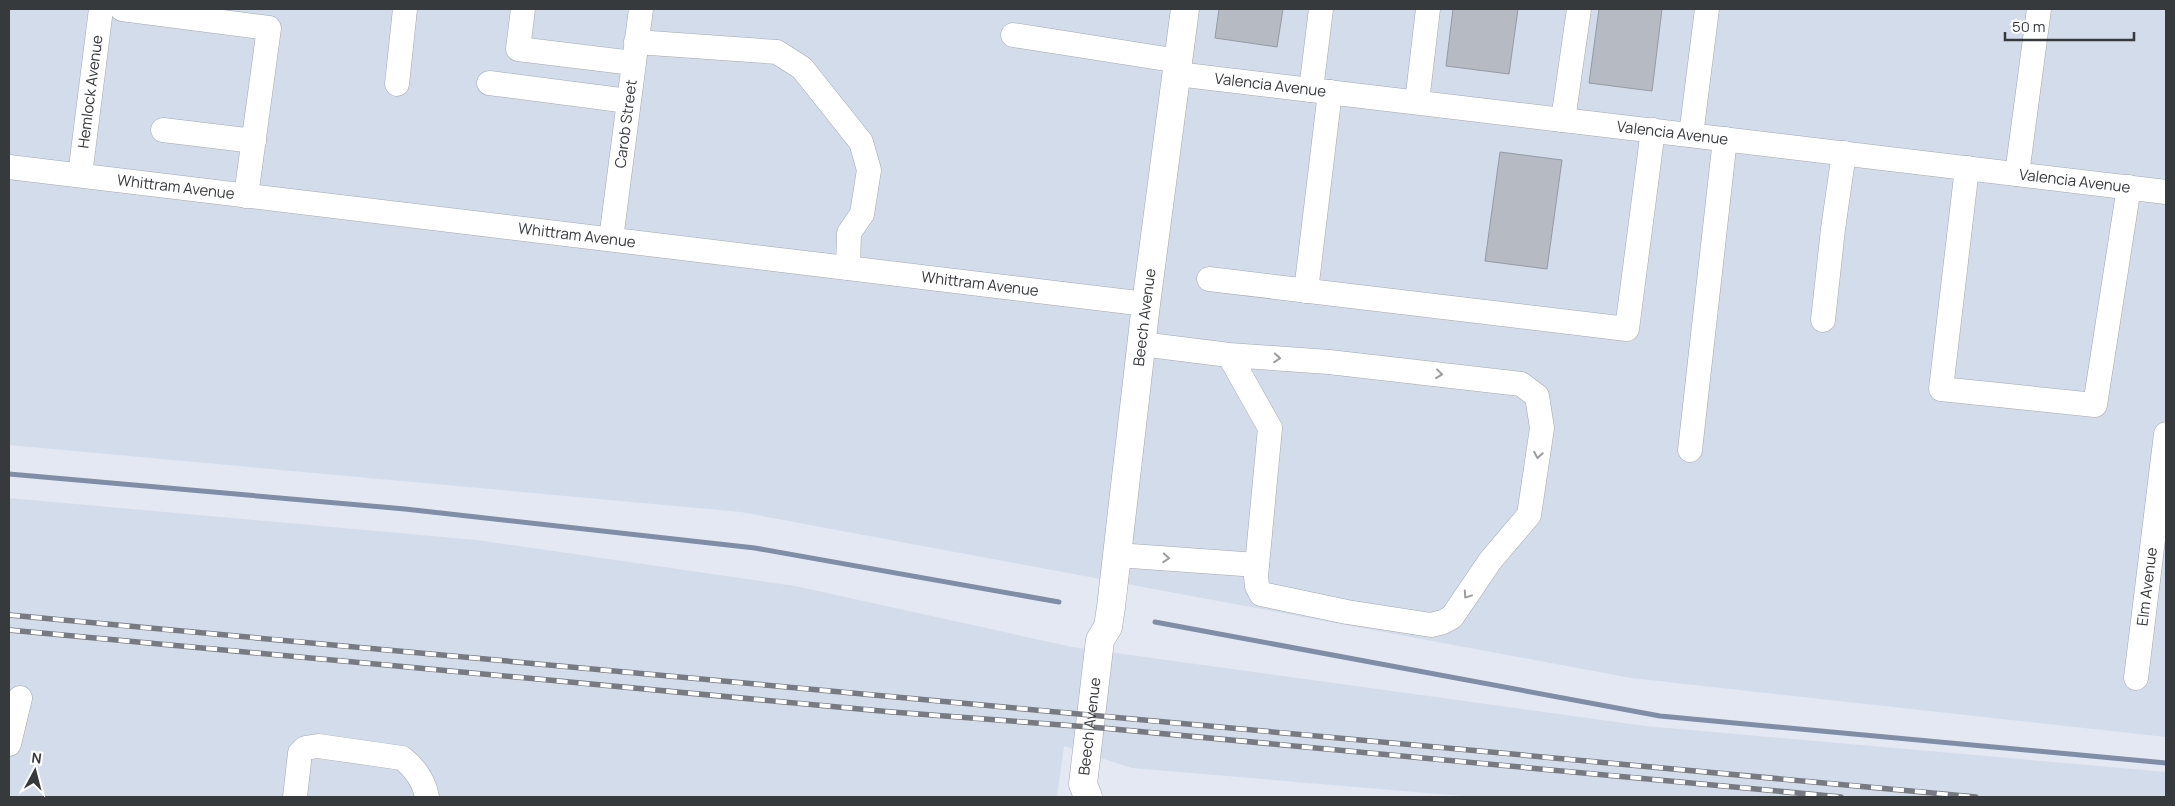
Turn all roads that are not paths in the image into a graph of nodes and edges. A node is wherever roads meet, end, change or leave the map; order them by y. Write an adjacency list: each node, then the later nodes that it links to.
1 (101, 9): 30 (street, Hemlock Avenue)
2 (122, 9): 25 (street)
3 (405, 9): 16 (street)
4 (523, 9): 13 (street)
5 (640, 9): 13 (street, Carob Street)
6 (1186, 9): 14 (main road, Beech Avenue)
7 (1321, 9): 17 (street)
8 (1428, 9): 19 (street)
9 (1579, 9): 20 (street)
10 (1707, 9): 23 (street)
11 (2039, 9): 29 (street)
12 (1013, 35): 14 (street, Valencia Avenue)
13 (635, 53): 18 (street, Carob Street); 35 (street)
14 (1178, 68): 17 (street, Valencia Avenue); 38 (main road, Beech Avenue)
15 (489, 83): 18 (street)
16 (397, 84)
17 (1321, 91): 19 (street, Valencia Avenue); 37 (street)
18 (628, 101): 34 (street, Carob Street)
19 (1417, 102): 20 (street, Valencia Avenue)
20 (1563, 120): 22 (street, Valencia Avenue)
21 (163, 130): 25 (street)
22 (1653, 130): 23 (street, Valencia Avenue); 37 (street)
23 (1691, 135): 24 (street, Valencia Avenue)
24 (1725, 139): 26 (street, Valencia Avenue); 43 (street)
25 (254, 141): 33 (street)
26 (1844, 153): 28 (street, Valencia Avenue); 39 (street)
27 (9, 166): 30 (street, Whittram Avenue)
28 (1967, 168): 29 (street, Valencia Avenue); 31 (street)
29 (2017, 174): 31 (street, Valencia Avenue)
30 (80, 175): 33 (street, Whittram Avenue)
31 (2129, 187): 32 (street, Valencia Avenue)
32 (2166, 192)
33 (246, 196): 34 (street, Whittram Avenue)
34 (610, 239): 35 (street, Whittram Avenue)
35 (848, 268): 38 (street, Whittram Avenue)
36 (1209, 279): 37 (street)
37 (1306, 291)
38 (1146, 304): 40 (main road, Beech Avenue)
39 (1824, 320)
40 (1141, 344): 41 (street); 44 (main road, Beech Avenue)
41 (1229, 355): 45 (street); 45 (street, one-way to 45)
42 (2166, 434): 46 (street, Elm Avenue)
43 (1690, 450)
44 (1117, 555): 45 (street, one-way to 45); 51 (main road, Beech Avenue)
45 (1257, 565)
46 (2136, 678)
47 (20, 698): 48 (street)
48 (9, 744)
49 (295, 797): 50 (street)
50 (427, 797)
51 (1089, 797)

